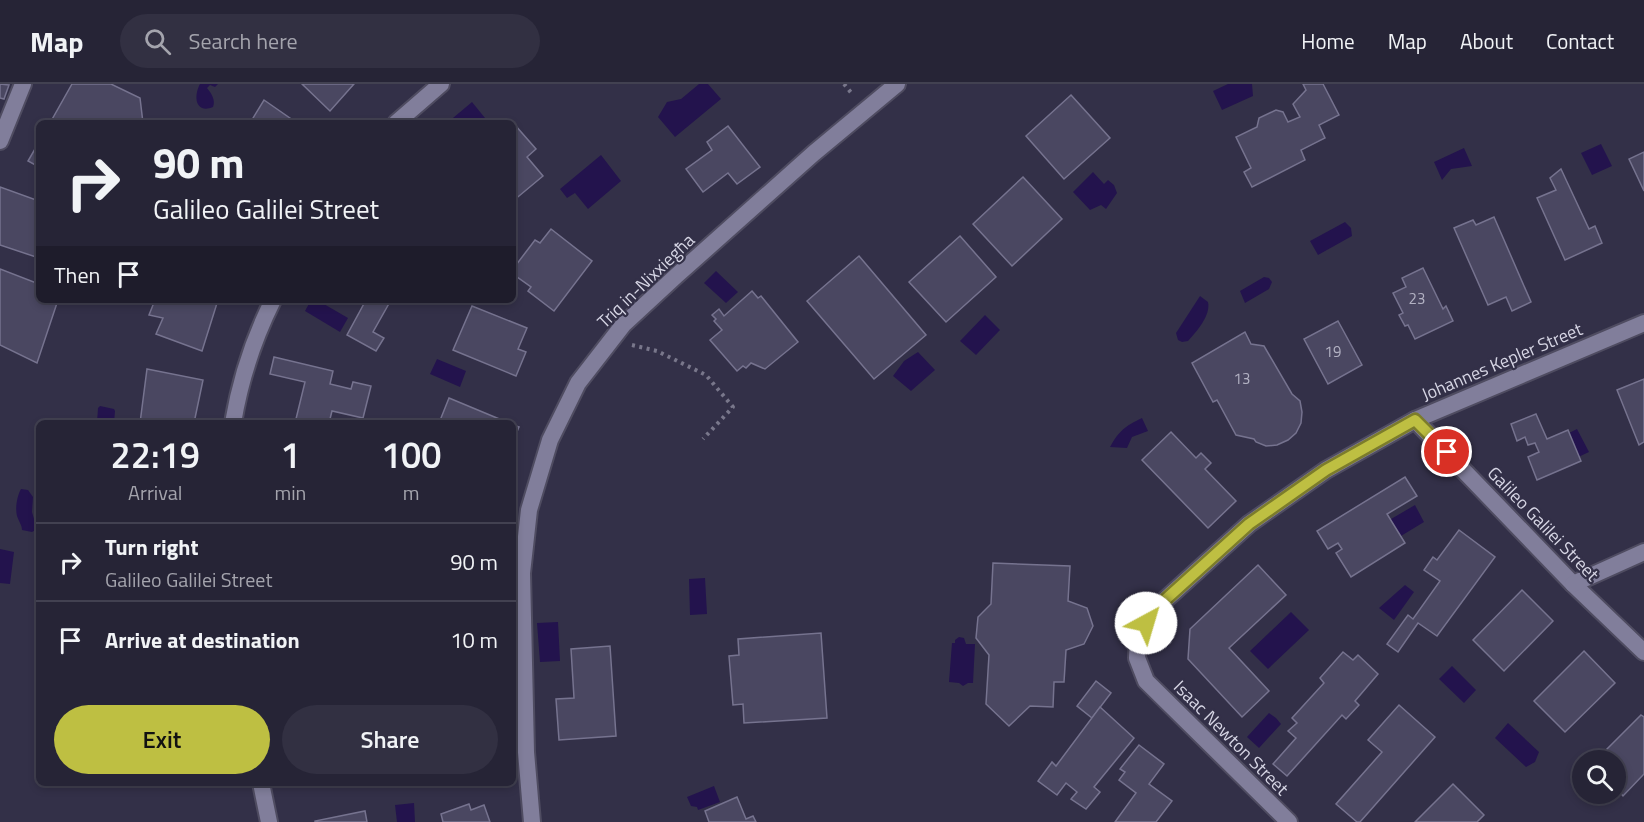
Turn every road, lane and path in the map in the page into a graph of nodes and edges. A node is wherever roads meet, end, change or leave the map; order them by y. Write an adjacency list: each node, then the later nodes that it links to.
1 (23, 84): 5 (street)
2 (441, 84): 4 (street)
3 (897, 84): 8 (street, Triq in-Nixxiegħa)
4 (399, 120)
5 (0, 141)
6 (272, 303): 9 (street)
7 (1644, 323): 10 (street, Johannes Kepler Street)
8 (611, 340): 11 (path); 18 (street, Triq in-Nixxiegħa)
9 (234, 420)
10 (1415, 420): 13 (street, Galileo Galilei Street); 15 (street, Johannes Kepler Street)
11 (703, 439)
12 (1644, 552): 13 (street)
13 (1573, 584): 14 (street, Galileo Galilei Street)
14 (1644, 652)
15 (1146, 681): 19 (street, Isaac Newton Street)
16 (262, 786): 17 (street)
17 (269, 822)
18 (532, 822)
19 (1289, 822)

